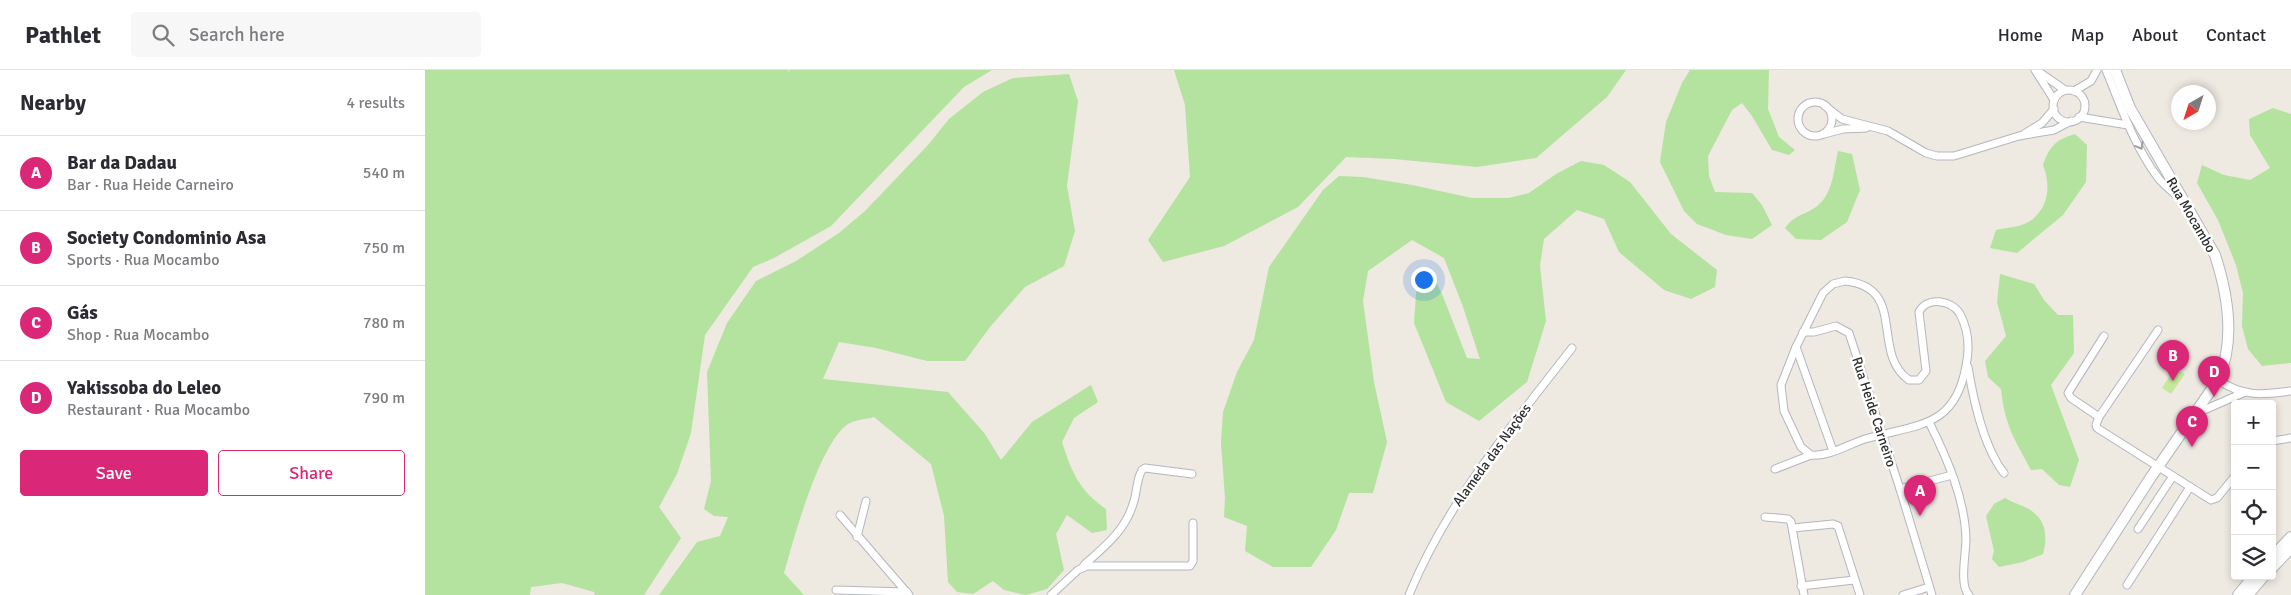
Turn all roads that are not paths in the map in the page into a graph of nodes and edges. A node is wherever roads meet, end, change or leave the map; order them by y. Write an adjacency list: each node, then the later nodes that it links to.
1 (2036, 70): 5 (street); 7 (street)
2 (2097, 70): 6 (street)
3 (2106, 70): 12 (street)
4 (2115, 70): 16 (main road, Rua Mocambo)
5 (2065, 90): 6 (street); 7 (street)
6 (2073, 91): 10 (street)
7 (2054, 100): 9 (street)
8 (1825, 106): 13 (street); 14 (street); 14 (street)
9 (2054, 109): 11 (street); 15 (street)
10 (2079, 117): 11 (street); 12 (street)
11 (2071, 121): 15 (street)
12 (2128, 125): 16 (street, one-way to 16)
13 (1873, 128): 14 (street); 15 (street)
14 (1823, 134)
15 (2019, 136)
16 (2186, 205): 23 (main road, Rua Mocambo)
17 (2158, 330): 27 (street)
18 (1803, 332): 20 (street); 22 (street); 29 (street, Rua Heide Carneiro)
19 (2104, 336): 27 (street)
20 (1796, 347): 32 (street); 33 (street)
21 (1572, 348): 64 (street, Alameda das Nações)
22 (1967, 361): 28 (street); 36 (street)
23 (2218, 380): 25 (street); 26 (main road, Rua Mocambo)
24 (2291, 391): 25 (street)
25 (2243, 393): 26 (street)
26 (2197, 413): 34 (main road, Rua Mocambo)
27 (2097, 419): 34 (street)
28 (1929, 422): 29 (street); 38 (street)
29 (1881, 434): 32 (street); 42 (street, Rua Heide Carneiro)
30 (2291, 438): 31 (street)
31 (2276, 440)
32 (1833, 451): 33 (street)
33 (1811, 455): 35 (street)
34 (2157, 467): 39 (street); 70 (main road, Rua Mocambo)
35 (1775, 469)
36 (2004, 473)
37 (1192, 474): 54 (street)
38 (1952, 475): 42 (street); 69 (street)
39 (2173, 476): 41 (street); 48 (street)
40 (2231, 481): 41 (street)
41 (2190, 487): 58 (street)
42 (1900, 489): 60 (street, Rua Heide Carneiro)
43 (866, 501): 49 (street)
44 (840, 515): 49 (street)
45 (1765, 517): 47 (street)
46 (1193, 523): 54 (street)
47 (1793, 528): 55 (street); 59 (street)
48 (2138, 529)
49 (857, 536): 62 (street)
50 (2291, 537): 52 (main road)
51 (2291, 548): 53 (main road)
52 (2276, 552)
53 (2276, 564)
54 (1082, 567): 63 (street)
55 (1854, 580): 59 (street); 66 (street)
56 (2251, 580): 71 (main road)
57 (2261, 580): 72 (main road)
58 (2127, 585)
59 (1801, 586): 65 (street)
60 (1929, 587): 67 (street); 68 (street, Rua Heide Carneiro)
61 (836, 590): 62 (street)
62 (908, 594)
63 (1051, 595)
64 (1409, 595)
65 (1804, 595)
66 (1860, 595)
67 (1903, 595)
68 (1932, 595)
69 (1969, 595)
70 (2075, 595)
71 (2238, 595)
72 (2248, 595)

